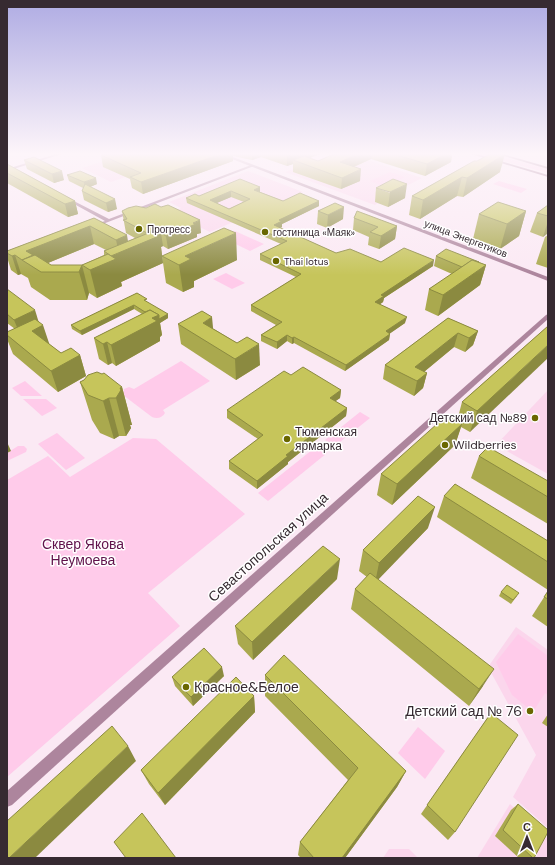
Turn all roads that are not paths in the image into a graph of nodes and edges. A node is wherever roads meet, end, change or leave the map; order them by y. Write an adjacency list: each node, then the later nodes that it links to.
1 (178, 194): 4 (street)
2 (326, 194): 6 (street, улица Энергетиков)
3 (60, 195): 4 (street)
4 (109, 221): 5 (street)
5 (90, 228)
6 (548, 279)
7 (548, 316): 8 (street, Севастопольская улица)
8 (7, 800)

